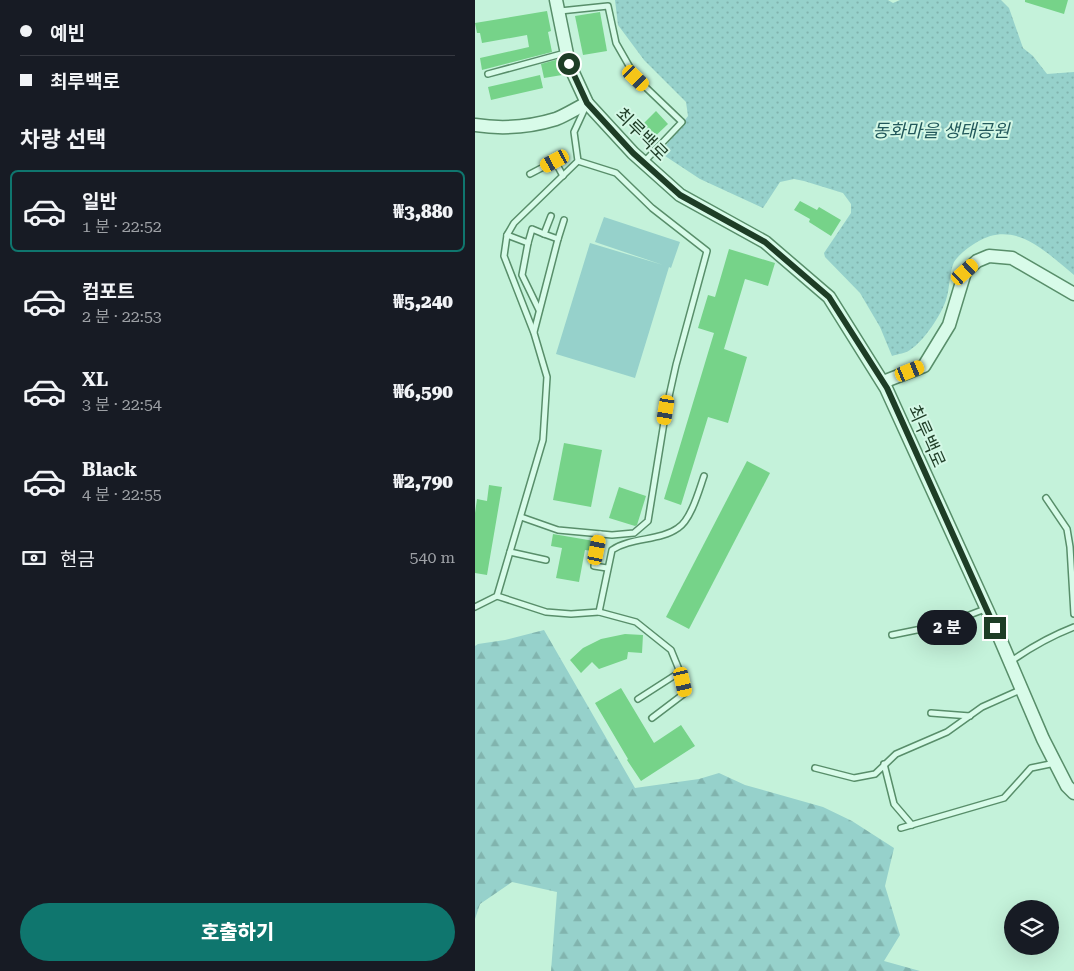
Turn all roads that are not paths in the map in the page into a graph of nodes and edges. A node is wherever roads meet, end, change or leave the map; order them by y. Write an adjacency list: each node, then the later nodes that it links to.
1 (558, 6): 2 (street, 최루백로); 7 (lane)
2 (567, 53): 3 (lane); 4 (street, 최루백로)
3 (488, 74)
4 (587, 103): 5 (street); 6 (lane); 7 (street, 최루백로)
5 (475, 125)
6 (578, 161): 9 (lane); 23 (lane)
7 (644, 162): 19 (street, 최루백로)
8 (530, 174): 9 (lane)
9 (563, 176): 13 (lane)
10 (551, 216): 12 (lane)
11 (564, 220): 14 (lane)
12 (545, 234): 14 (lane); 15 (lane)
13 (507, 236): 15 (lane); 18 (lane)
14 (558, 238): 17 (lane)
15 (528, 243): 17 (lane)
16 (1074, 294): 19 (street)
17 (539, 310): 18 (lane)
18 (534, 333): 22 (lane)
19 (883, 382): 29 (street, 최루백로)
20 (704, 476): 26 (lane)
21 (1046, 498): 31 (lane)
22 (521, 517): 23 (lane); 24 (lane)
23 (600, 534): 26 (lane)
24 (510, 552): 25 (lane); 27 (lane)
25 (546, 560)
26 (607, 568): 30 (lane)
27 (497, 596): 28 (lane); 30 (lane)
28 (475, 607)
29 (987, 609): 33 (lane); 34 (street, 최루백로)
30 (599, 612): 35 (lane)
31 (1074, 614)
32 (1074, 627): 34 (lane)
33 (892, 635)
34 (1010, 662): 36 (street, 최루백로)
35 (681, 672): 37 (lane); 40 (lane)
36 (1022, 689): 39 (lane); 41 (street, 최루백로)
37 (638, 699)
38 (931, 714): 39 (lane)
39 (970, 716): 42 (lane)
40 (652, 718)
41 (1055, 763): 44 (street, 최루백로); 45 (lane)
42 (884, 764): 43 (lane); 45 (lane)
43 (815, 768)
44 (1073, 791)
45 (912, 825): 46 (lane)
46 (901, 828)

